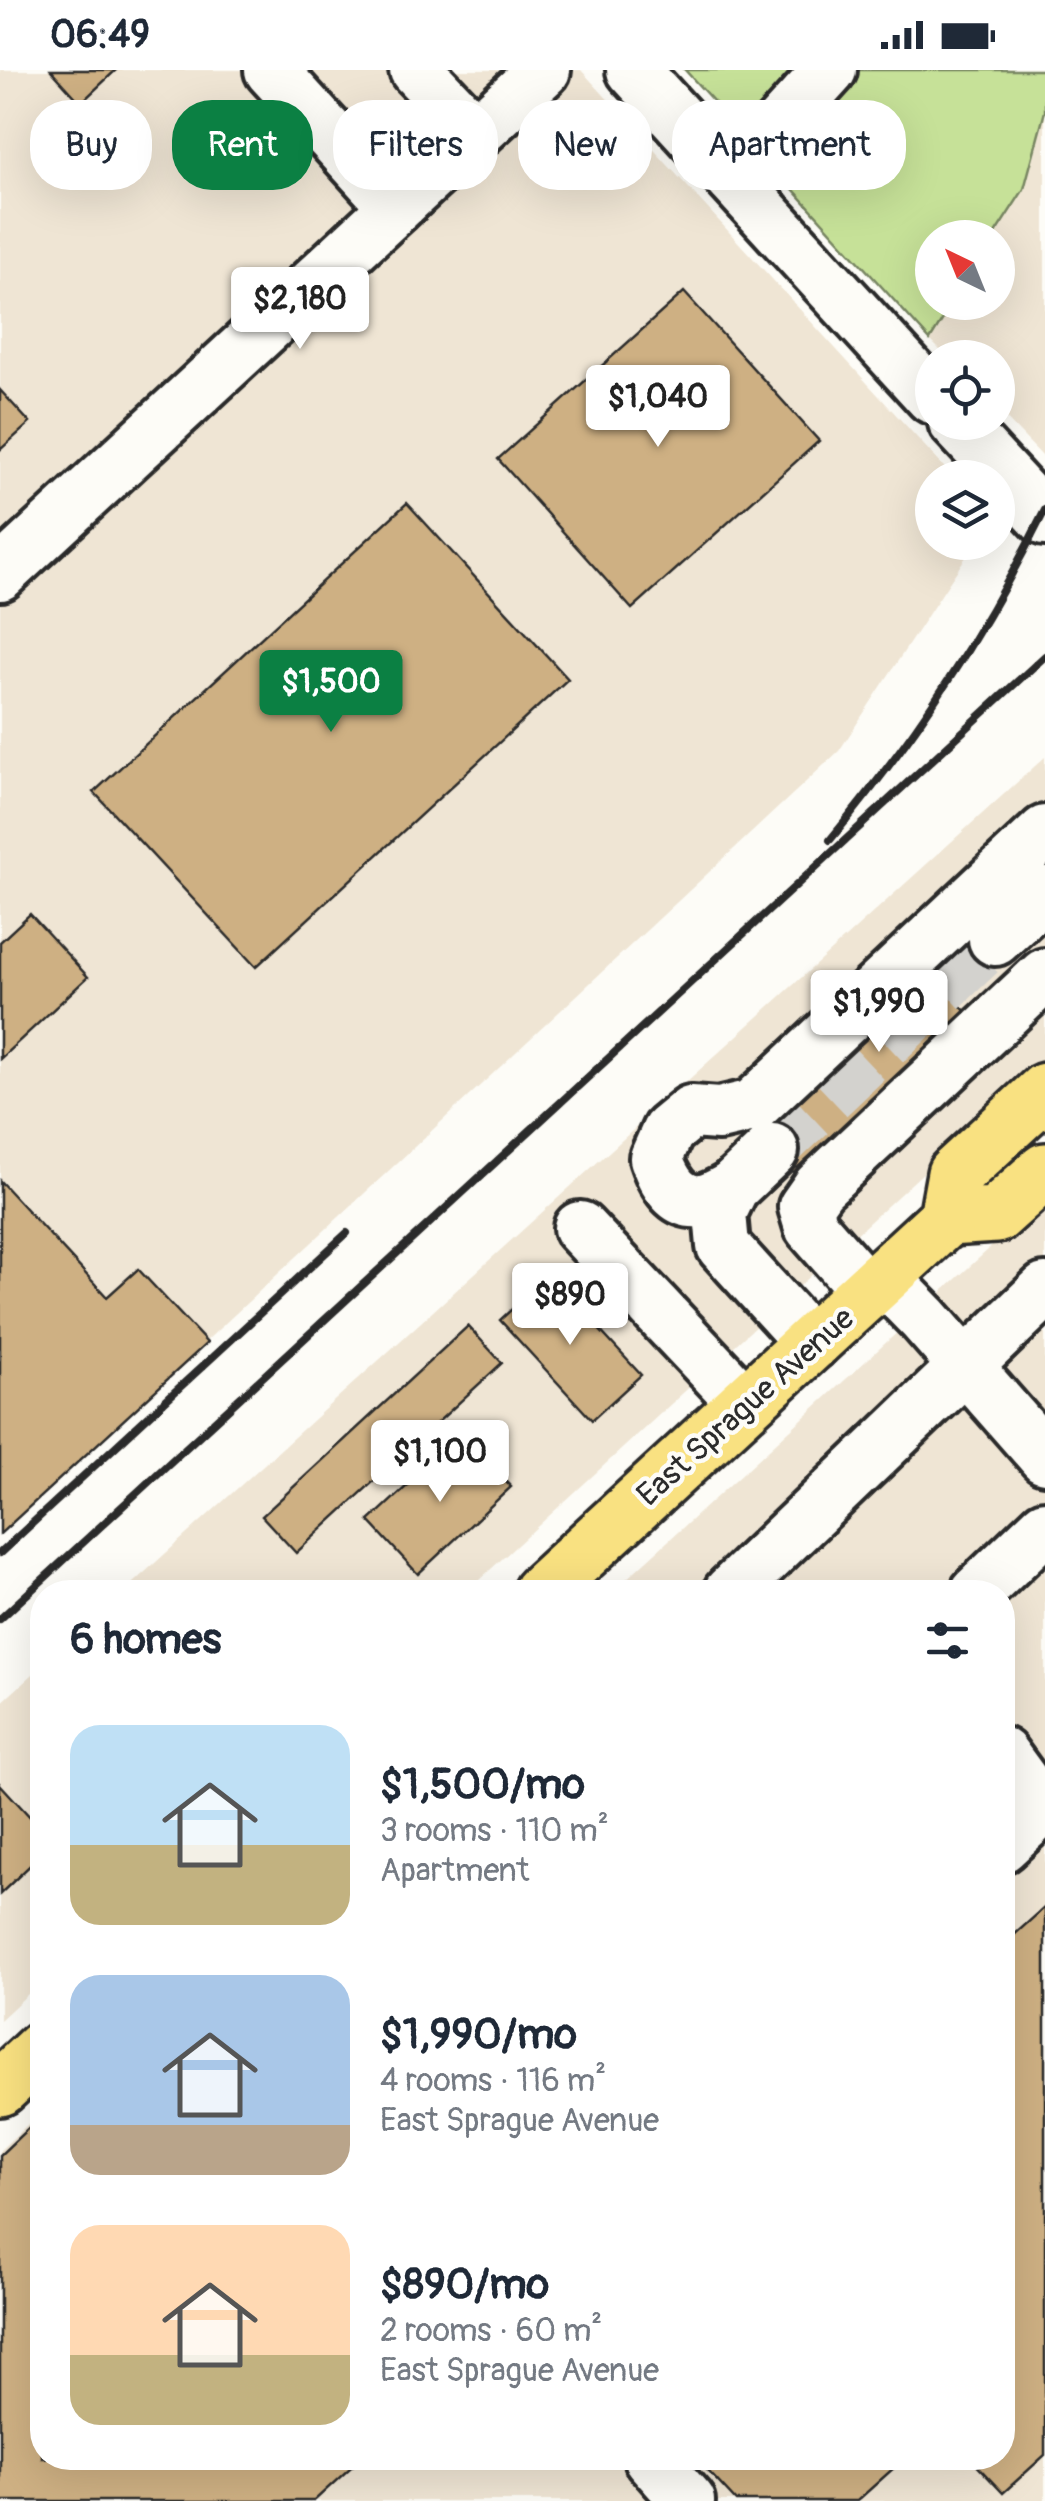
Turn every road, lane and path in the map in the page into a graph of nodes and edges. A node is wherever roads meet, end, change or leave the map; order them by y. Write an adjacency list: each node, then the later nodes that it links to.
1 (272, 70): 12 (street)
2 (416, 70): 6 (street)
3 (544, 70): 8 (street)
4 (633, 70): 9 (street)
5 (830, 70): 7 (street)
6 (444, 100)
7 (803, 100)
8 (498, 113)
9 (672, 113)
10 (415, 190): 12 (street)
11 (743, 190): 13 (street)
12 (396, 207): 16 (street)
13 (915, 379)
14 (973, 440): 15 (street)
15 (1045, 519)
16 (0, 574)
17 (1045, 832): 24 (street)
18 (1045, 893): 19 (street)
19 (995, 939)
20 (1045, 975): 27 (street)
21 (1045, 1091): 25 (main road)
22 (772, 1150): 24 (street)
23 (1045, 1171): 25 (main road)
24 (732, 1188): 29 (street)
25 (948, 1218): 27 (main road, East Sprague Avenue)
26 (580, 1228): 31 (street)
27 (876, 1285): 29 (main road, East Sprague Avenue); 30 (street)
28 (1040, 1306): 30 (street)
29 (812, 1344): 31 (main road, East Sprague Avenue)
30 (964, 1366): 32 (street); 35 (street)
31 (746, 1404): 34 (main road, East Sprague Avenue)
32 (1045, 1457)
33 (1045, 1526): 36 (street)
34 (554, 1580)
35 (742, 1580)
36 (990, 1580)
37 (1015, 1771): 38 (street)
38 (1044, 1808): 39 (street)
39 (1015, 1834)
40 (30, 2060): 41 (main road)
41 (0, 2088)
42 (661, 2470): 43 (street)
43 (688, 2501)

